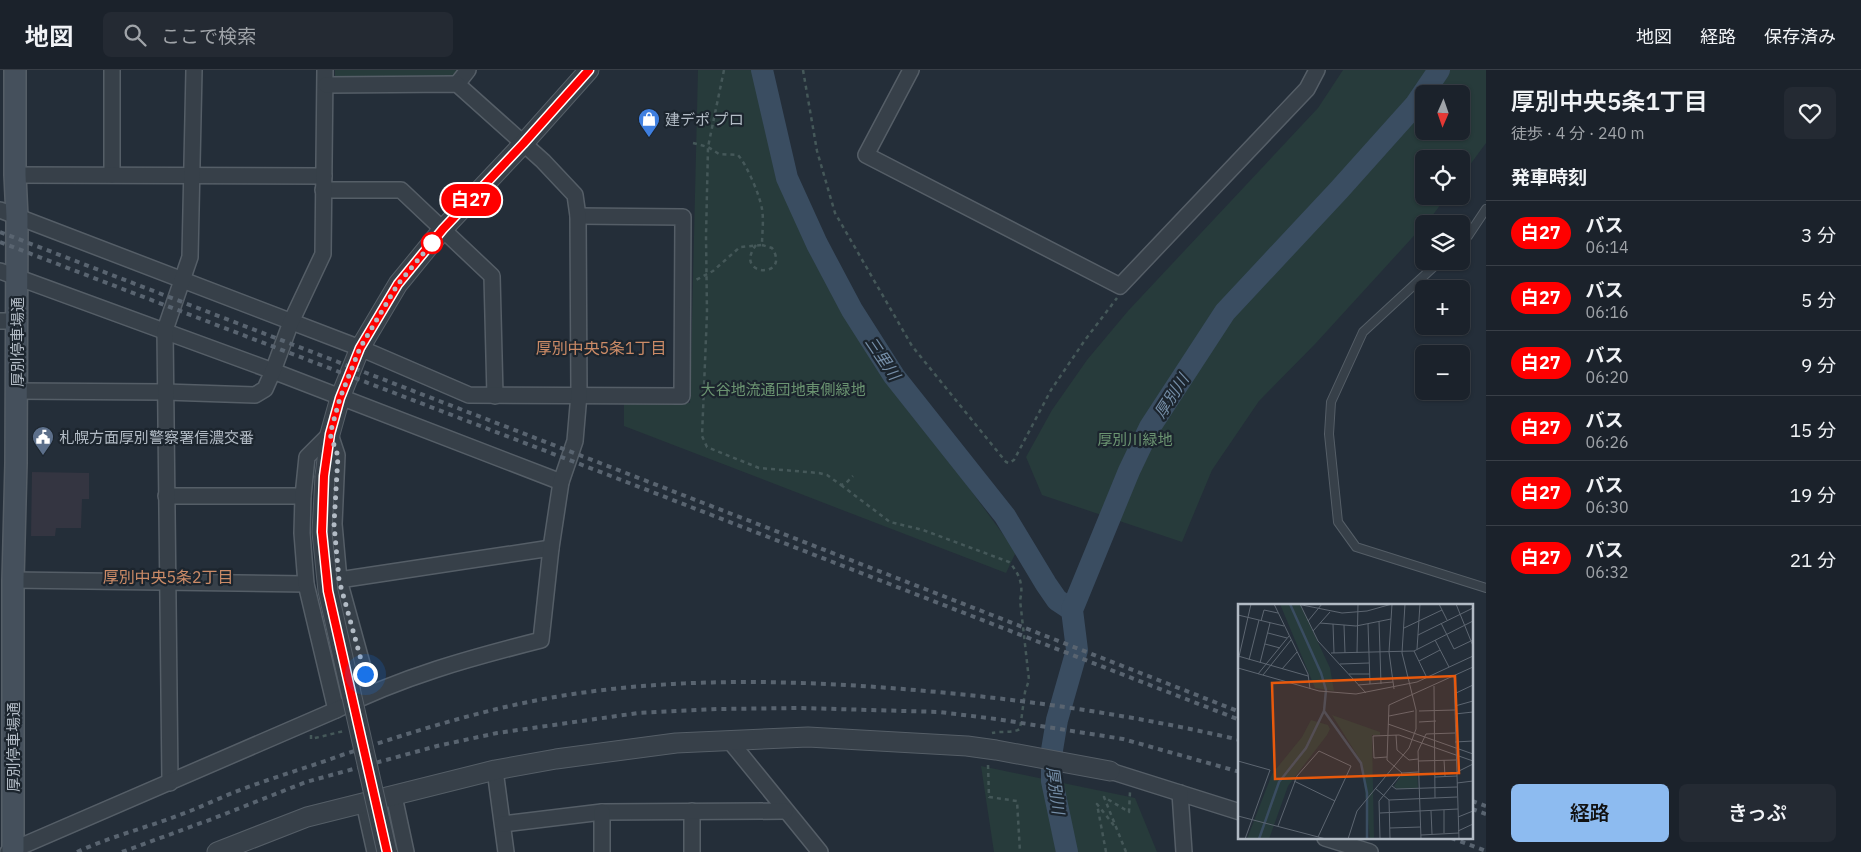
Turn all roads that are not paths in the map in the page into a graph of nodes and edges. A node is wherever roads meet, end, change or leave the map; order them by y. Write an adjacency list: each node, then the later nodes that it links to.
1 (112, 70): 12 (street)
2 (194, 70): 13 (street)
3 (468, 70): 9 (street)
4 (589, 70): 10 (street)
5 (911, 70): 6 (street)
6 (1318, 70)
7 (10, 75): 11 (main road, 厚別停車場通)
8 (326, 77): 9 (street); 14 (street)
9 (457, 84): 10 (street)
10 (523, 144): 17 (street); 18 (street)
11 (15, 175): 12 (street); 16 (main road, 厚別停車場通)
12 (112, 175): 13 (street)
13 (192, 176): 14 (street); 22 (street)
14 (323, 183): 18 (street); 24 (street)
15 (1486, 208): 19 (lane)
16 (9, 213): 21 (main road, 厚別停車場通); 22 (street)
17 (578, 216): 30 (street); 30 (street)
18 (443, 229): 26 (street); 31 (street)
19 (1470, 233)
20 (1430, 270): 43 (lane)
21 (8, 274): 23 (main road, 厚別停車場通); 25 (street)
22 (183, 280): 24 (street); 25 (street)
23 (8, 321): 28 (main road, 厚別停車場通)
24 (291, 322): 26 (street); 27 (street)
25 (165, 330): 27 (street); 29 (street)
26 (360, 348): 31 (street); 32 (street)
27 (273, 371): 29 (street); 32 (street)
28 (16, 391): 29 (street); 38 (main road, 厚別停車場通)
29 (165, 392): 35 (street)
30 (579, 394): 31 (street); 34 (street)
31 (495, 396)
32 (340, 398): 33 (street); 34 (street)
33 (330, 434): 36 (street); 40 (street); 64 (street, bridge)
34 (560, 482): 37 (street)
35 (166, 496): 36 (street); 41 (street)
36 (303, 496): 42 (street)
37 (551, 548): 40 (street); 45 (street)
38 (7, 549): 39 (main road, 厚別停車場通)
39 (13, 580): 41 (street); 44 (main road, 厚別停車場通)
40 (339, 580): 45 (street)
41 (167, 582): 42 (street); 51 (street)
42 (306, 584): 46 (street)
43 (1486, 588)
44 (6, 615): 47 (main road, 厚別停車場通)
45 (370, 693): 46 (street)
46 (336, 710): 51 (street)
47 (7, 713): 61 (main road, 厚別停車場通)
48 (729, 740): 49 (street); 50 (street); 55 (street)
49 (495, 770): 53 (street); 59 (street)
50 (1110, 771): 52 (street)
51 (170, 782): 61 (street)
52 (1180, 793): 57 (street); 70 (street)
53 (394, 796): 54 (street); 65 (street)
54 (364, 803): 62 (street); 63 (street)
55 (785, 810): 56 (street); 69 (street)
56 (692, 811): 58 (street); 68 (street)
57 (1238, 811)
58 (602, 812): 59 (street); 67 (street)
59 (503, 824): 66 (street)
60 (1331, 840): 71 (street)
61 (10, 851)
62 (222, 851)
63 (375, 852)
64 (387, 852)
65 (406, 852)
66 (506, 852)
67 (602, 852)
68 (692, 852)
69 (820, 852)
70 (1184, 852)
71 (1370, 852)

